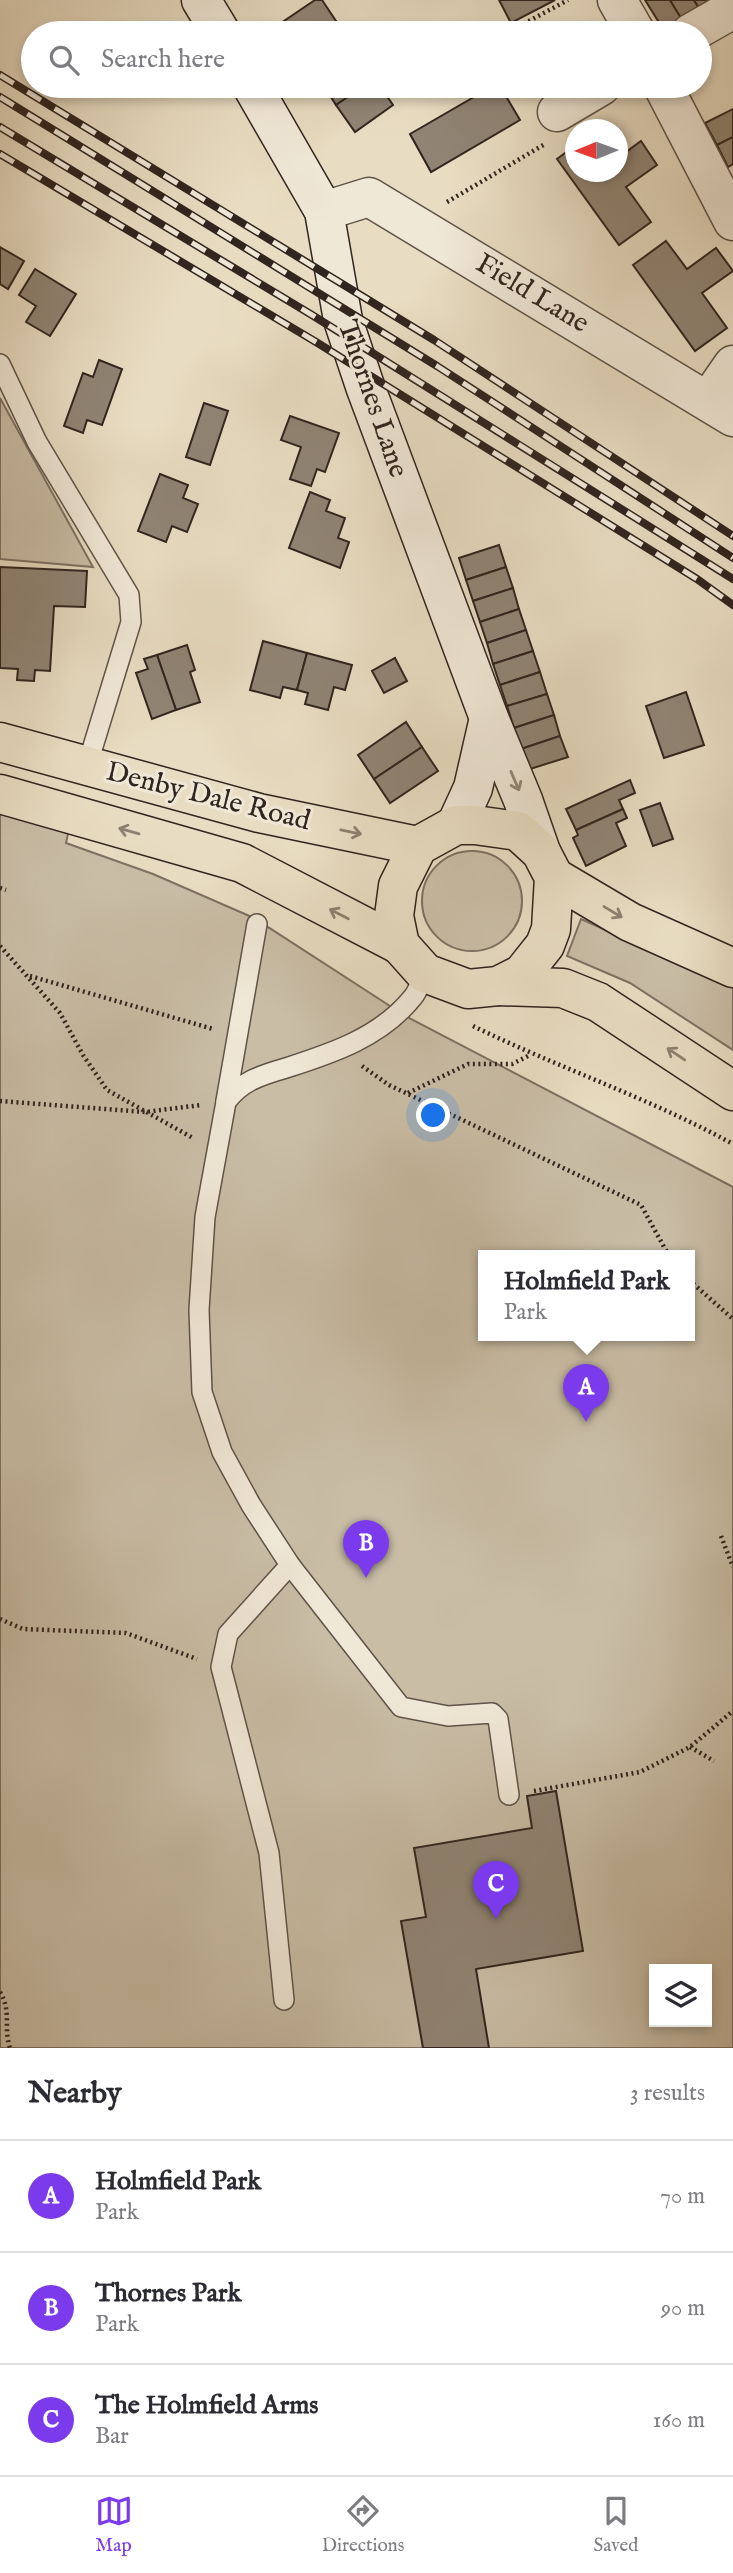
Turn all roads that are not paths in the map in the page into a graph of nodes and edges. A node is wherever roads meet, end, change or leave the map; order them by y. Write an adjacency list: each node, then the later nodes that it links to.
1 (201, 0): 4 (street)
2 (617, 0): 5 (street)
3 (733, 9): 6 (street)
4 (214, 21)
5 (629, 21)
6 (712, 21)
7 (259, 98): 11 (street, Thornes Lane)
8 (581, 98): 10 (street)
9 (669, 98): 12 (street)
10 (557, 112)
11 (324, 211): 15 (street, Field Lane); 16 (street, Thornes Lane)
12 (733, 221)
13 (0, 364): 18 (lane)
14 (733, 365): 15 (street)
15 (720, 409)
16 (489, 718): 20 (street); 22 (street, Thornes Lane, one-way to 22)
17 (0, 742): 18 (main road, Denby Dale Road)
18 (87, 766): 21 (main road, Denby Dale Road, one-way to 21)
19 (0, 794): 24 (main road, Denby Dale Road, one-way to 19)
20 (456, 825): 21 (main road); 22 (main road)
21 (418, 846): 24 (main road)
22 (548, 865): 25 (main road, one-way to 25); 26 (main road)
23 (257, 924): 28 (lane)
24 (412, 959): 26 (main road); 28 (lane)
25 (733, 968)
26 (498, 986): 27 (main road, one-way to 26)
27 (733, 1091)
28 (226, 1102): 29 (lane)
29 (290, 1565): 30 (lane); 31 (lane)
30 (509, 1795)
31 (284, 2000)

